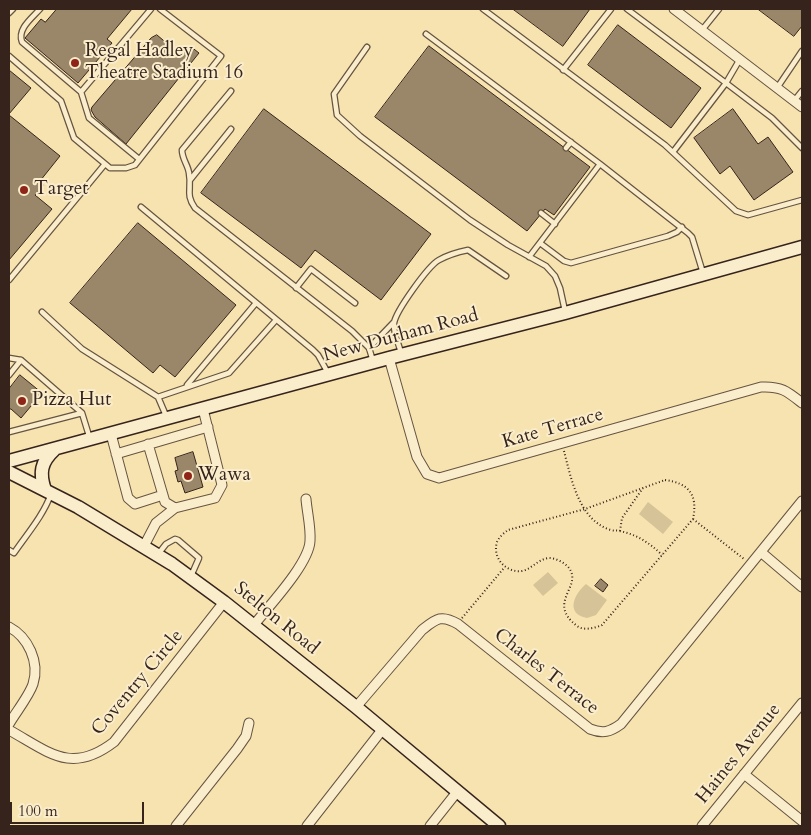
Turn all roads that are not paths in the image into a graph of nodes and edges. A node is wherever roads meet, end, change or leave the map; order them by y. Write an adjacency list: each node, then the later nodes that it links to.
1 (13, 9): 10 (lane)
2 (40, 9): 22 (lane)
3 (151, 9): 22 (lane)
4 (160, 9): 30 (lane)
5 (482, 9): 17 (lane)
6 (611, 9): 17 (lane)
7 (626, 9): 18 (lane)
8 (674, 9): 11 (street)
9 (719, 9): 11 (lane)
10 (9, 14)
11 (702, 30): 16 (street)
12 (426, 34): 26 (lane)
13 (367, 47): 41 (lane)
14 (802, 51): 19 (lane)
15 (9, 56): 31 (lane)
16 (740, 59): 18 (lane); 19 (street)
17 (562, 70): 29 (lane)
18 (726, 83): 28 (lane); 29 (lane)
19 (776, 88): 23 (street)
20 (231, 91): 33 (lane)
21 (802, 91): 23 (lane)
22 (81, 92): 30 (lane)
23 (794, 101): 24 (street)
24 (802, 107)
25 (231, 129): 33 (lane)
26 (571, 142): 27 (lane); 32 (lane)
27 (566, 148)
28 (802, 148)
29 (672, 152): 34 (lane)
30 (139, 160): 31 (lane)
31 (105, 164): 44 (lane)
32 (600, 164): 37 (lane); 38 (lane)
33 (190, 180): 45 (lane)
34 (802, 200)
35 (140, 207): 46 (lane)
36 (541, 213): 37 (lane)
37 (555, 224): 39 (lane)
38 (682, 227): 39 (lane); 42 (lane)
39 (540, 244): 41 (lane)
40 (802, 247): 42 (main road, New Durham Road)
41 (529, 257): 49 (lane)
42 (703, 274): 49 (main road, New Durham Road)
43 (506, 276): 51 (lane)
44 (9, 280)
45 (296, 288): 47 (lane); 52 (lane)
46 (256, 303): 50 (lane); 60 (lane)
47 (355, 303)
48 (42, 312): 61 (lane)
49 (565, 313): 53 (main road, New Durham Road)
50 (276, 320): 58 (lane); 60 (lane)
51 (394, 322): 52 (lane); 53 (lane)
52 (369, 348): 57 (lane)
53 (402, 354): 55 (main road, New Durham Road)
54 (9, 358): 56 (lane)
55 (389, 358): 57 (main road, New Durham Road); 62 (street, Kate Terrace)
56 (21, 360): 59 (lane); 64 (lane)
57 (373, 362): 58 (main road, New Durham Road)
58 (328, 374): 63 (main road, New Durham Road)
59 (9, 375)
60 (186, 386): 61 (lane)
61 (158, 397): 65 (lane)
62 (802, 404)
63 (203, 409): 65 (main road, New Durham Road); 66 (street)
64 (82, 413): 67 (lane); 69 (lane)
65 (168, 419): 68 (main road, New Durham Road)
66 (208, 428): 70 (street); 79 (street)
67 (9, 432)
68 (111, 434): 69 (main road, New Durham Road); 72 (street)
69 (90, 440): 71 (main road, New Durham Road)
70 (148, 444): 72 (street); 76 (street)
71 (54, 450): 73 (main road, New Durham Road); 75 (main road)
72 (116, 454): 76 (street)
73 (9, 461)
74 (9, 472): 75 (main road, Stelton Road)
75 (48, 491): 80 (main road, Stelton Road); 81 (lane)
76 (163, 495): 79 (street)
77 (306, 499): 88 (street)
78 (802, 501): 82 (street, Charles Terrace)
79 (174, 508): 80 (street)
80 (144, 546): 83 (main road, Stelton Road)
81 (9, 550)
82 (762, 552): 85 (street); 90 (street, Charles Terrace)
83 (158, 555): 84 (main road, Stelton Road); 84 (lane)
84 (190, 577): 86 (main road, Stelton Road)
85 (802, 587)
86 (224, 602): 88 (main road, Stelton Road); 93 (street, Coventry Circle)
87 (9, 626): 92 (street)
88 (253, 626): 90 (main road, Stelton Road)
89 (802, 703): 95 (street, Haines Avenue)
90 (356, 707): 94 (main road, Stelton Road)
91 (249, 723): 98 (street)
92 (9, 724)
93 (9, 730)
94 (382, 730): 96 (main road, Stelton Road); 99 (street)
95 (744, 774): 97 (street); 102 (street, Haines Avenue)
96 (457, 792): 100 (street); 101 (main road, Stelton Road)
97 (802, 821)
98 (176, 826)
99 (307, 826)
100 (430, 826)
101 (499, 826)
102 (702, 826)

